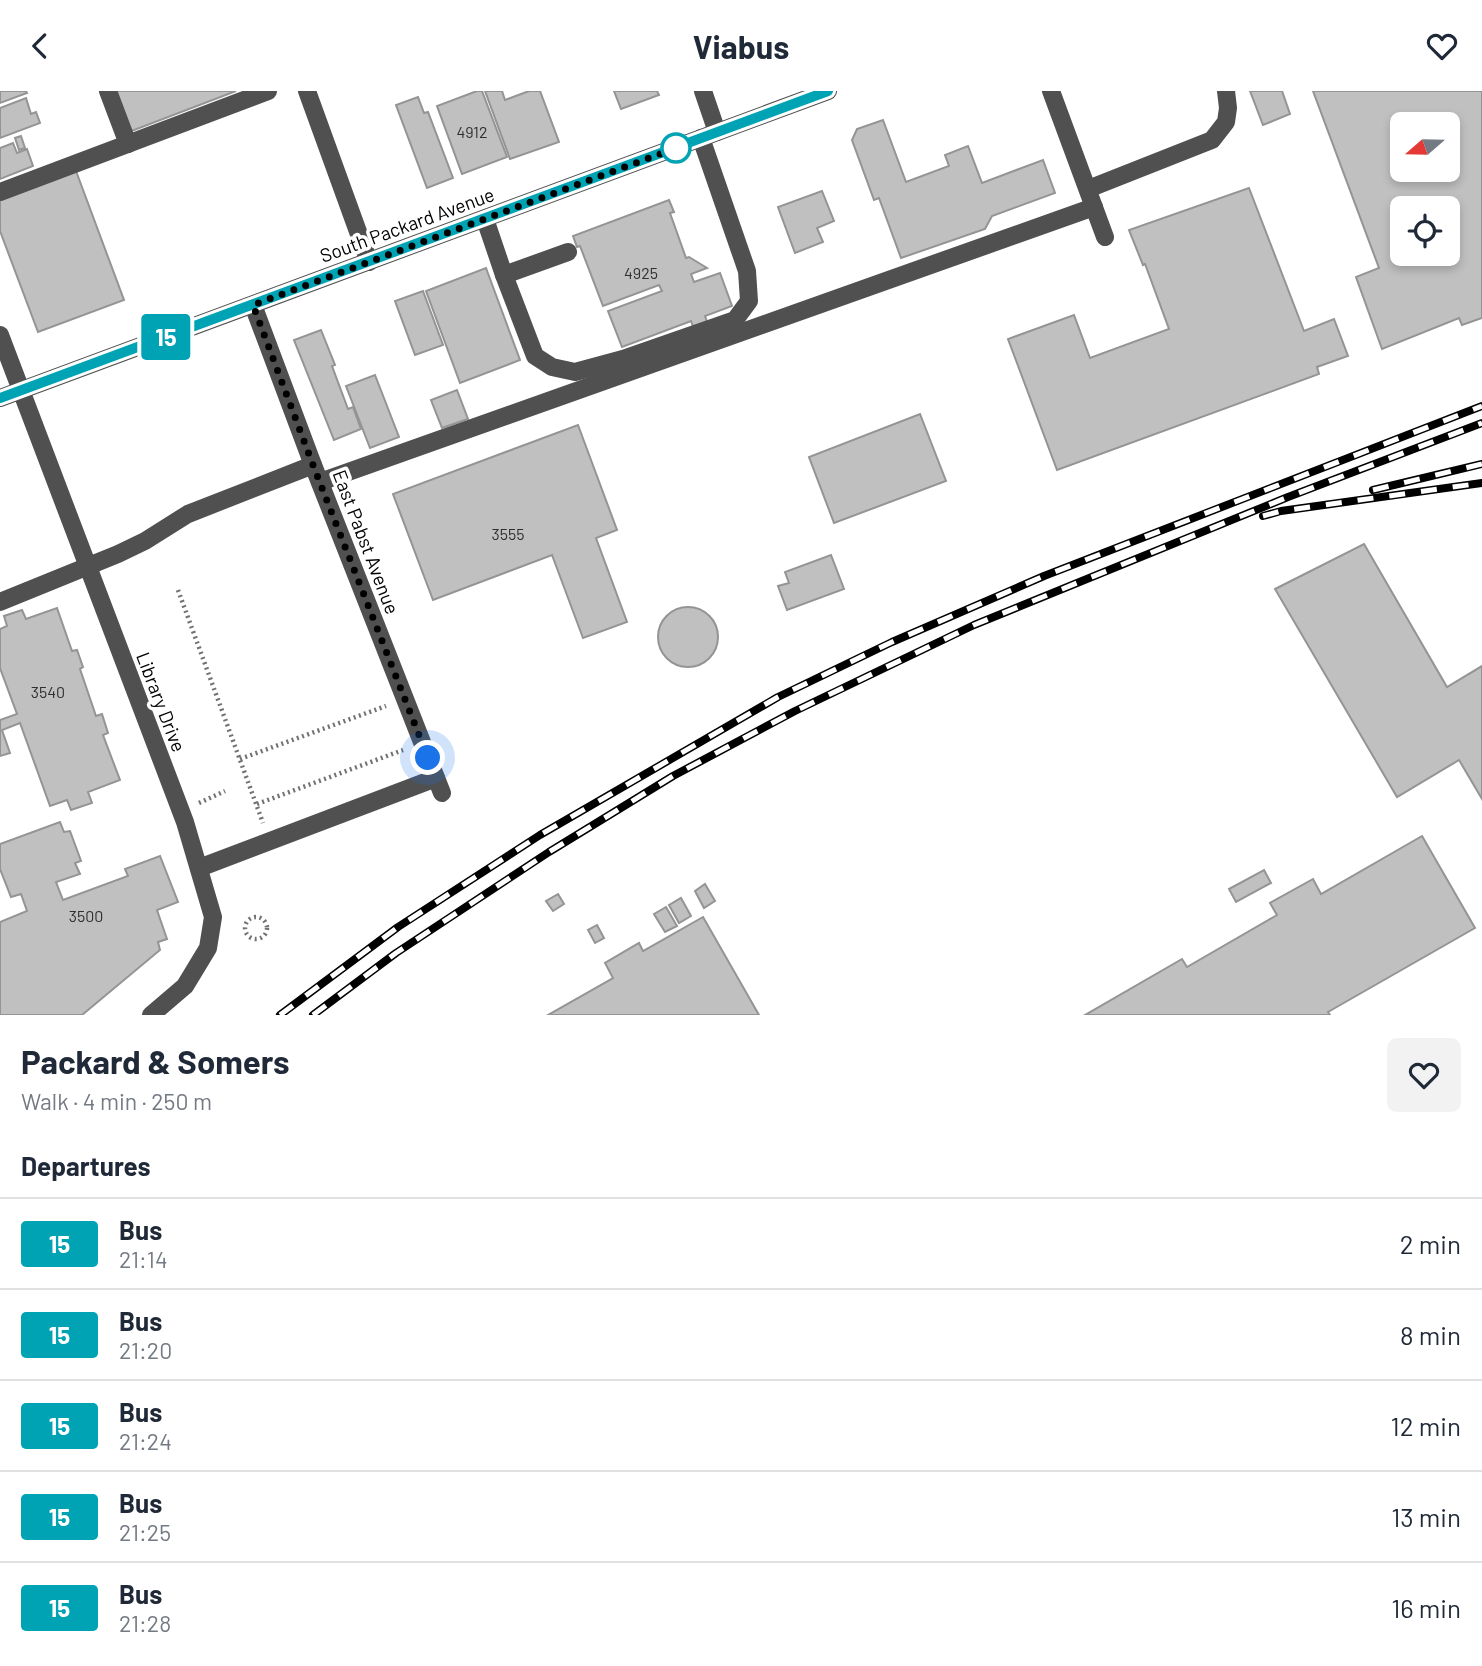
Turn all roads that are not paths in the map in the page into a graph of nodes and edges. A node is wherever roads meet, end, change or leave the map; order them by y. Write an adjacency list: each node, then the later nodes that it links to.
1 (108, 91): 9 (street)
2 (268, 91): 9 (street)
3 (307, 91): 16 (street)
4 (702, 91): 8 (street)
5 (828, 91): 8 (street, South Packard Avenue)
6 (1051, 91): 10 (street)
7 (1226, 91): 10 (street)
8 (709, 135): 13 (street, South Packard Avenue); 17 (street)
9 (128, 144): 11 (street)
10 (1088, 190): 12 (street)
11 (0, 192)
12 (1094, 207): 14 (street); 22 (street)
13 (485, 219): 16 (street, South Packard Avenue); 17 (street)
14 (1105, 237)
15 (568, 252): 17 (street)
16 (369, 262): 18 (street, South Packard Avenue)
17 (504, 275)
18 (253, 305): 20 (street, South Packard Avenue); 22 (street, East Pabst Avenue)
19 (0, 335): 20 (street, Library Drive)
20 (21, 391): 21 (street, South Packard Avenue); 23 (street, Library Drive)
21 (0, 398)
22 (316, 474): 23 (street); 25 (street, East Pabst Avenue)
23 (87, 568): 24 (street); 25 (street, Library Drive)
24 (0, 602)
25 (199, 868): 26 (street, Library Drive)
26 (151, 1015)

